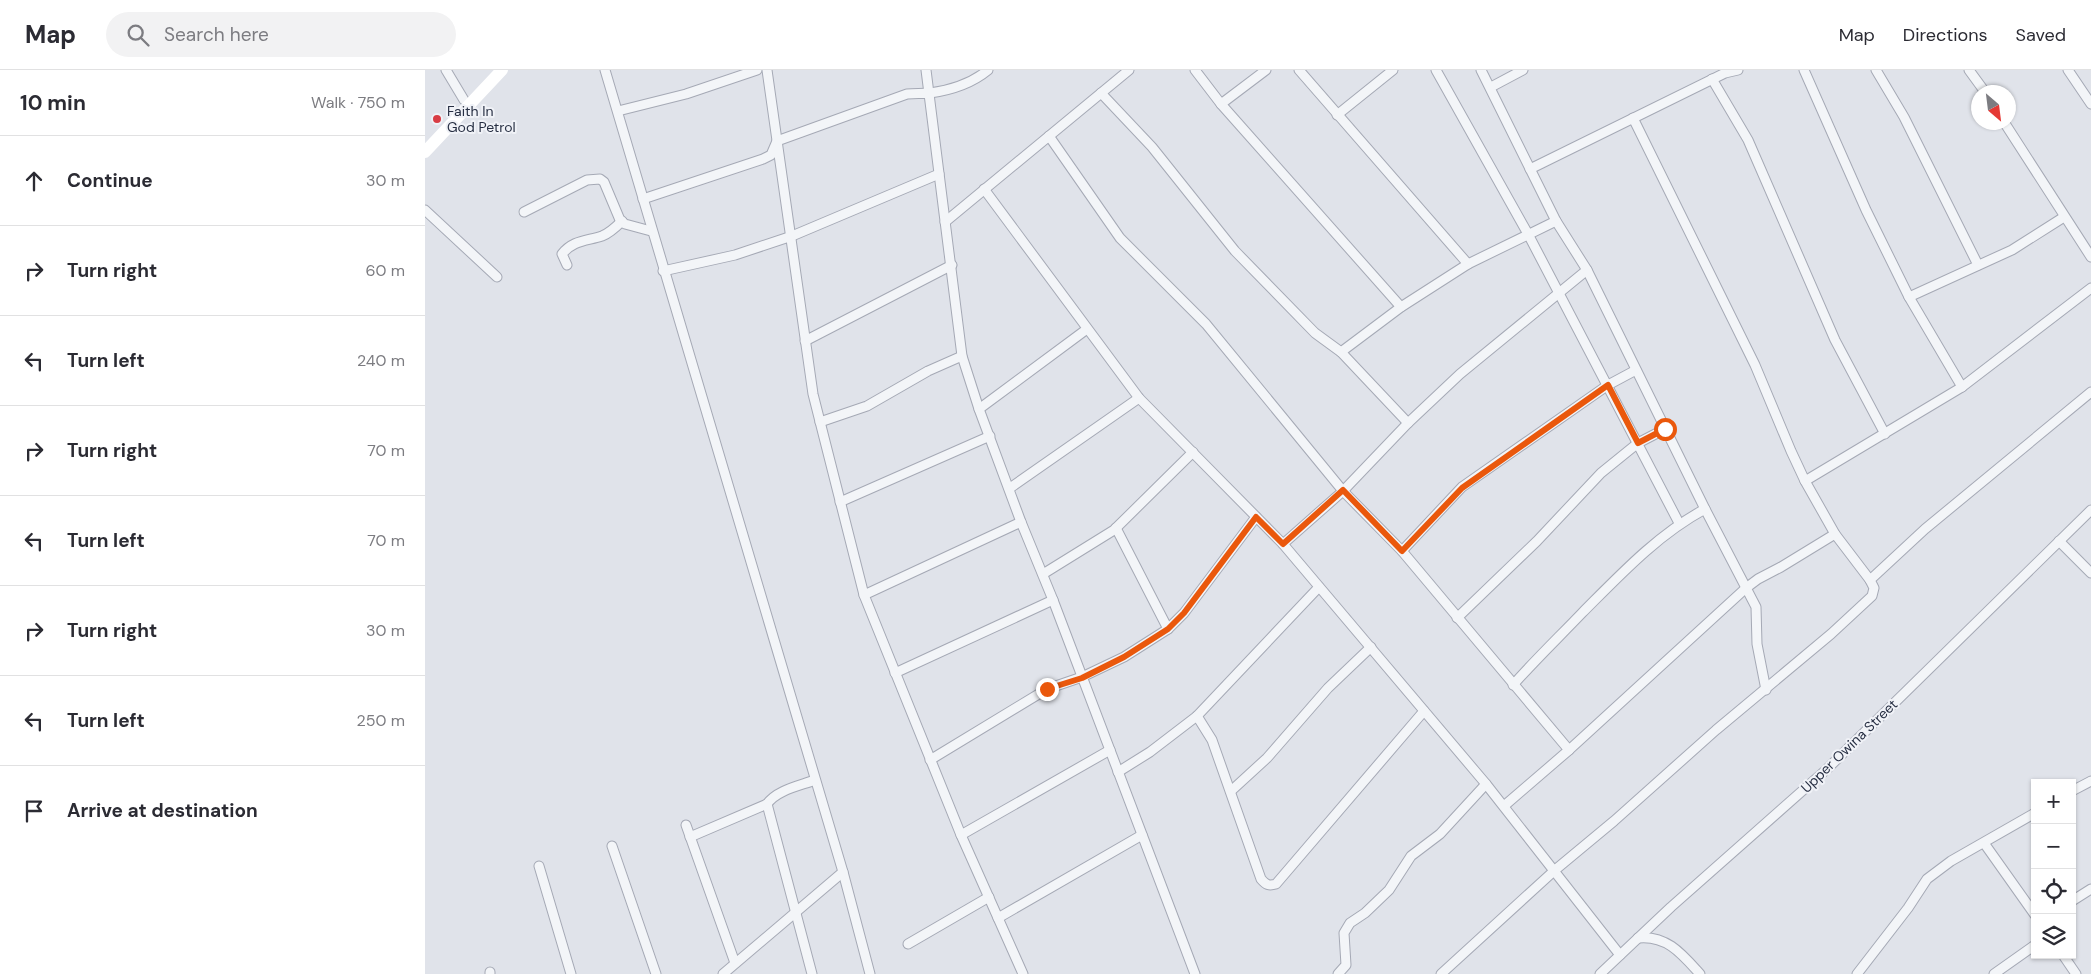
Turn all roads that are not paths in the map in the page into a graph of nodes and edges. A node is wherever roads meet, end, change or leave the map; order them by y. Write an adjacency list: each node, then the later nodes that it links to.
1 (446, 70): 28 (street)
2 (491, 70): 28 (main road)
3 (502, 70): 38 (main road)
4 (605, 70): 31 (street)
5 (757, 70): 31 (street)
6 (767, 70): 37 (street)
7 (926, 70): 26 (street)
8 (987, 70): 26 (street)
9 (1129, 70): 27 (street)
10 (1195, 70): 29 (street)
11 (1266, 70): 29 (street)
12 (1299, 70): 32 (street)
13 (1393, 70): 32 (street)
14 (1436, 70): 50 (street)
15 (1481, 70): 25 (street)
16 (1523, 70): 25 (street)
17 (1738, 70): 22 (street)
18 (1804, 70): 62 (street)
19 (1876, 70): 56 (street)
20 (1969, 70): 24 (street)
21 (2068, 70): 30 (street)
22 (1724, 71): 23 (street)
23 (1712, 79): 33 (street); 77 (street)
24 (1980, 85)
25 (1491, 87): 39 (street)
26 (929, 93): 37 (street); 40 (street)
27 (1101, 93): 35 (street); 66 (street)
28 (464, 100): 36 (main road)
29 (1221, 104): 63 (street)
30 (2091, 104)
31 (617, 111): 42 (street)
32 (1337, 114): 53 (street)
33 (1633, 118): 39 (street); 81 (street)
34 (2010, 130): 45 (street)
35 (1049, 136): 41 (street); 83 (street)
36 (425, 141)
37 (777, 141): 42 (street); 51 (street)
38 (425, 152)
39 (1531, 169): 46 (street)
40 (939, 174): 48 (street); 51 (street)
41 (984, 189): 48 (street); 64 (street)
42 (643, 199): 49 (street)
43 (425, 210): 59 (street)
44 (524, 212): 47 (street)
45 (2064, 217): 52 (street); 56 (street)
46 (1556, 220): 50 (street); 57 (street)
47 (622, 221): 49 (street); 54 (street)
48 (945, 222): 55 (street)
49 (651, 231): 58 (street)
50 (1528, 234): 53 (street); 61 (street)
51 (792, 236): 58 (street); 65 (street)
52 (2091, 257)
53 (1468, 264): 63 (street)
54 (567, 265)
55 (951, 265): 65 (street); 67 (street)
56 (1978, 265): 62 (street)
57 (1587, 270): 61 (street); 68 (street)
58 (663, 271): 115 (street)
59 (497, 277)
60 (2091, 288): 70 (street)
61 (1558, 292): 69 (street); 75 (street)
62 (1909, 297): 70 (street)
63 (1401, 307): 66 (street)
64 (1087, 329): 72 (street); 73 (street)
65 (805, 341): 74 (street)
66 (1341, 352): 75 (street)
67 (962, 356): 73 (street); 74 (street)
68 (1636, 370): 69 (street); 76 (street)
69 (1608, 385): 79 (street); 94 (street)
70 (1962, 387): 77 (street)
71 (2091, 392): 97 (street)
72 (1139, 398): 80 (street); 82 (street)
73 (979, 409): 78 (street)
74 (820, 422): 84 (street)
75 (1408, 423): 83 (street)
76 (1665, 429): 79 (street); 85 (street)
77 (1885, 434): 81 (street)
78 (990, 436): 82 (street); 84 (street)
79 (1638, 443): 89 (street); 102 (street)
80 (1193, 452): 87 (street); 90 (street)
81 (1805, 481): 91 (street)
82 (1010, 488): 88 (street)
83 (1343, 490): 93 (street); 94 (street)
84 (840, 502): 100 (street)
85 (1705, 510): 89 (street); 99 (street)
86 (2091, 510): 92 (street, Upper Owina Street)
87 (1256, 517): 93 (street); 103 (street)
88 (1021, 522): 96 (street); 100 (street)
89 (1679, 524): 107 (street)
90 (1116, 528): 96 (street); 103 (street)
91 (1835, 534): 97 (street); 99 (street)
92 (2059, 541): 95 (street); 138 (street, Upper Owina Street)
93 (1283, 544): 98 (street)
94 (1402, 551): 102 (street)
95 (2091, 573)
96 (1043, 574): 101 (street)
97 (1871, 580): 108 (street)
98 (1319, 586): 104 (street); 110 (street)
99 (1746, 588): 108 (street); 112 (street)
100 (864, 595): 105 (street)
101 (1053, 600): 105 (street); 106 (street)
102 (1457, 618): 107 (street)
103 (1168, 629): 106 (street)
104 (1371, 647): 109 (street); 119 (street)
105 (895, 673): 113 (street)
106 (1082, 678): 111 (street); 113 (street)
107 (1513, 685): 112 (street)
108 (1766, 690): 130 (street)
109 (1424, 711): 117 (street); 119 (street)
110 (1197, 716): 114 (street); 119 (street)
111 (1110, 750): 114 (street); 124 (street)
112 (1569, 750): 121 (street)
113 (931, 760): 124 (street)
114 (1118, 772): 125 (street)
115 (815, 780): 120 (street); 131 (street)
116 (2091, 781): 118 (street)
117 (1487, 784): 121 (street); 152 (street)
118 (2076, 790)
119 (1231, 791)
120 (767, 804): 126 (street); 135 (street)
121 (1504, 806): 130 (street)
122 (2031, 815): 127 (street)
123 (686, 825): 126 (street)
124 (961, 835): 133 (street)
125 (1142, 835): 137 (street); 151 (street)
126 (690, 837): 143 (street)
127 (1984, 842): 136 (street); 155 (street)
128 (612, 846): 146 (street)
129 (539, 866): 145 (street)
130 (1555, 870): 141 (street); 153 (street)
131 (843, 872): 135 (street); 149 (street)
132 (2091, 888): 134 (street)
133 (989, 897): 137 (street); 139 (street)
134 (2076, 898)
135 (796, 911): 143 (street); 148 (street)
136 (2034, 914)
137 (998, 918): 150 (street)
138 (1638, 938): 141 (street, Upper Owina Street); 154 (street)
139 (908, 944)
140 (2031, 948): 156 (street)
141 (1620, 955): 144 (street, Upper Owina Street)
142 (2066, 959): 157 (street)
143 (735, 963): 147 (street)
144 (1604, 973)
145 (571, 974)
146 (657, 974)
147 (723, 974)
148 (812, 974)
149 (870, 974)
150 (1023, 974)
151 (1195, 974)
152 (1338, 974)
153 (1441, 974)
154 (1700, 974)
155 (1857, 974)
156 (1994, 974)
157 (2076, 974)

